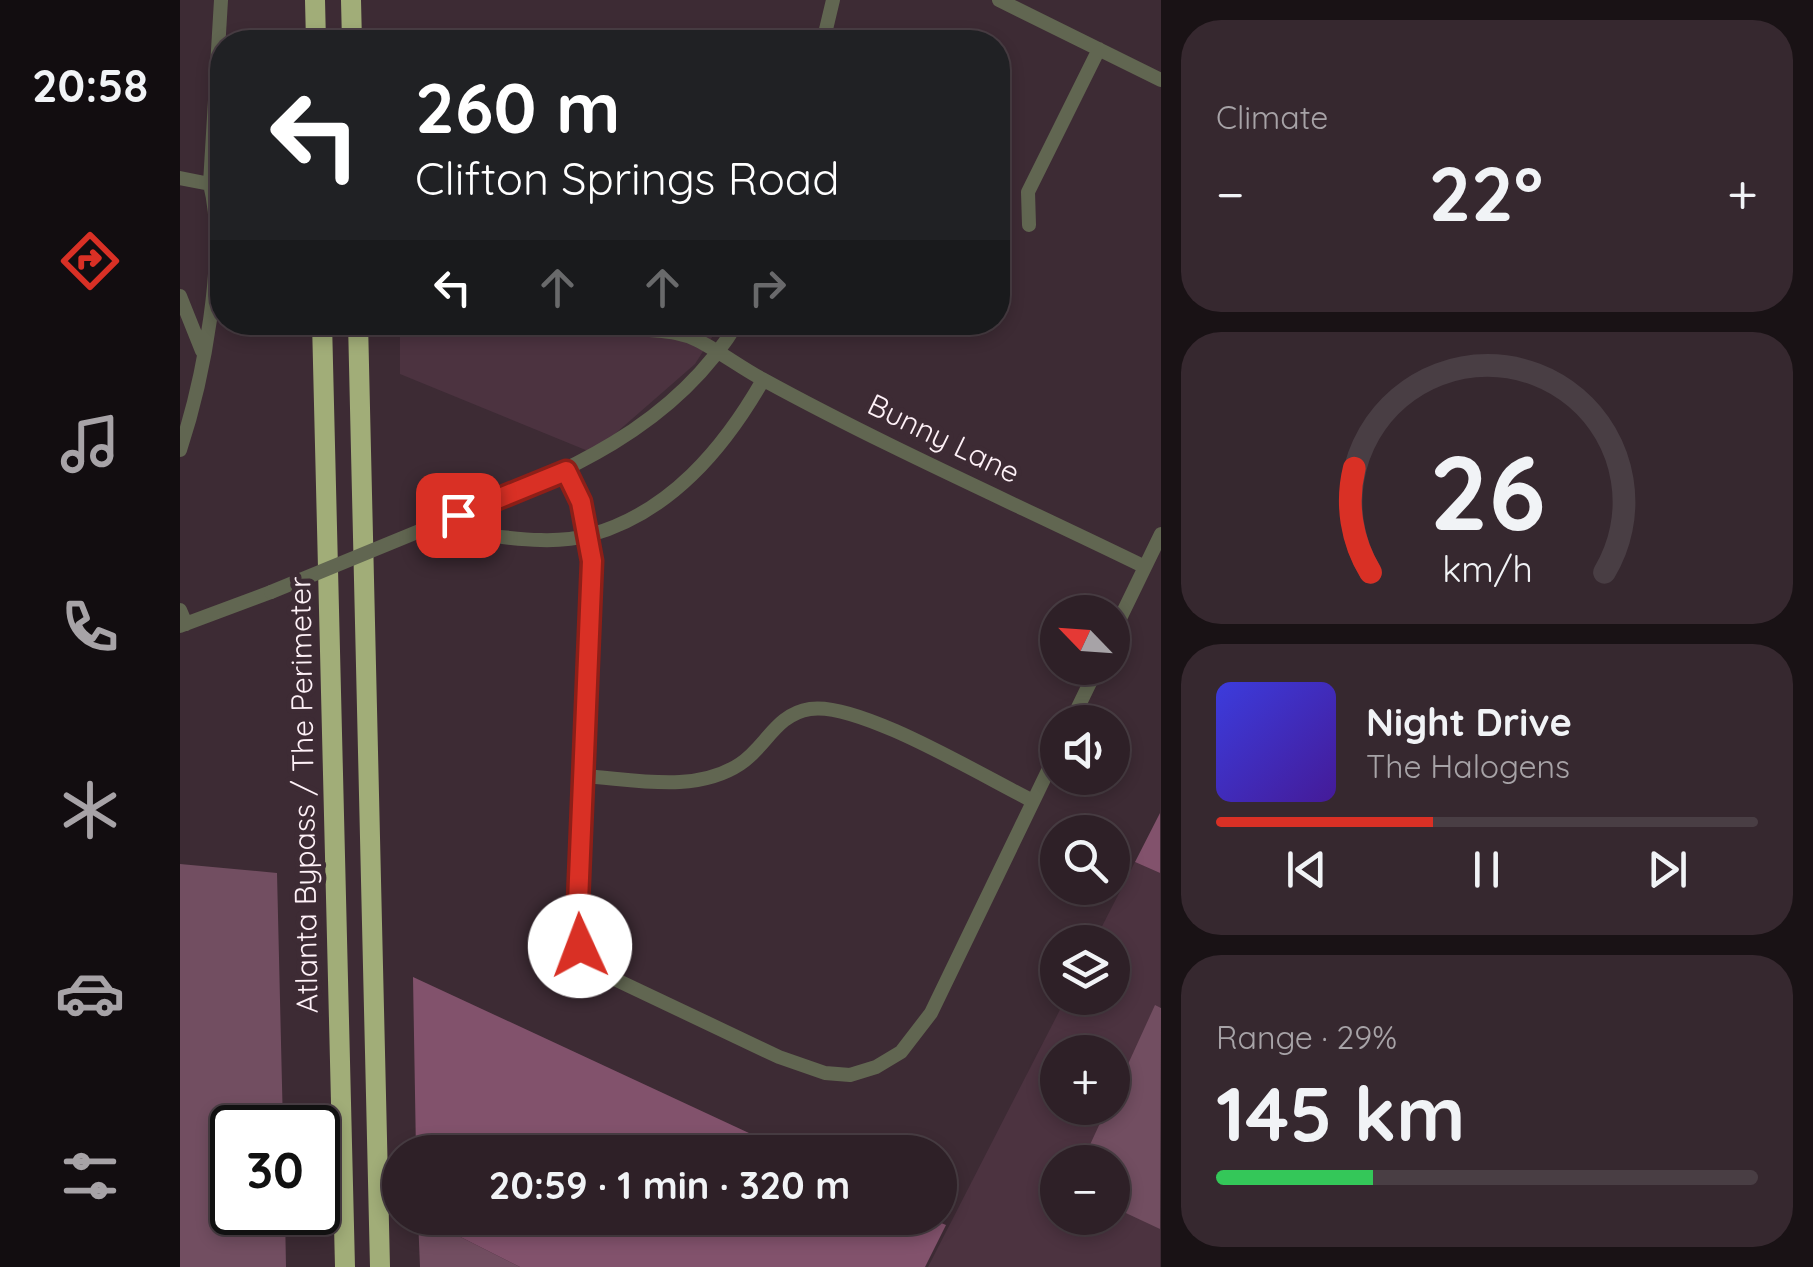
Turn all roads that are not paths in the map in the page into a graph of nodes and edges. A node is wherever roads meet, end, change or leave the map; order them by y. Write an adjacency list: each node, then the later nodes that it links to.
1 (221, 0): 6 (street)
2 (315, 0): 7 (highway)
3 (352, 0): 8 (highway)
4 (833, 0): 9 (street)
5 (999, 0): 10 (street)
6 (219, 30)
7 (316, 30)
8 (352, 30)
9 (826, 30)
10 (1099, 49): 11 (street); 14 (street)
11 (1160, 80)
12 (180, 178): 13 (street)
13 (210, 184)
14 (1029, 225)
15 (180, 296): 21 (street)
16 (210, 309): 21 (street)
17 (322, 335): 35 (highway, Atlanta Bypass / The Perimeter)
18 (358, 335): 36 (highway)
19 (685, 335): 22 (street, Bunny Lane)
20 (730, 335): 22 (street)
21 (203, 354): 24 (street)
22 (719, 354): 23 (street, Bunny Lane); 25 (street)
23 (764, 380): 28 (street); 29 (street, Bunny Lane)
24 (180, 450)
25 (566, 471): 28 (street); 31 (street, bridge)
26 (475, 534): 28 (street)
27 (1160, 534): 29 (street)
28 (590, 535): 32 (street)
29 (1145, 567): 30 (street)
30 (1130, 598)
31 (182, 620)
32 (583, 776): 34 (street); 34 (street)
33 (1040, 787): 34 (street)
34 (1033, 801)
35 (345, 1267)
36 (380, 1267)

